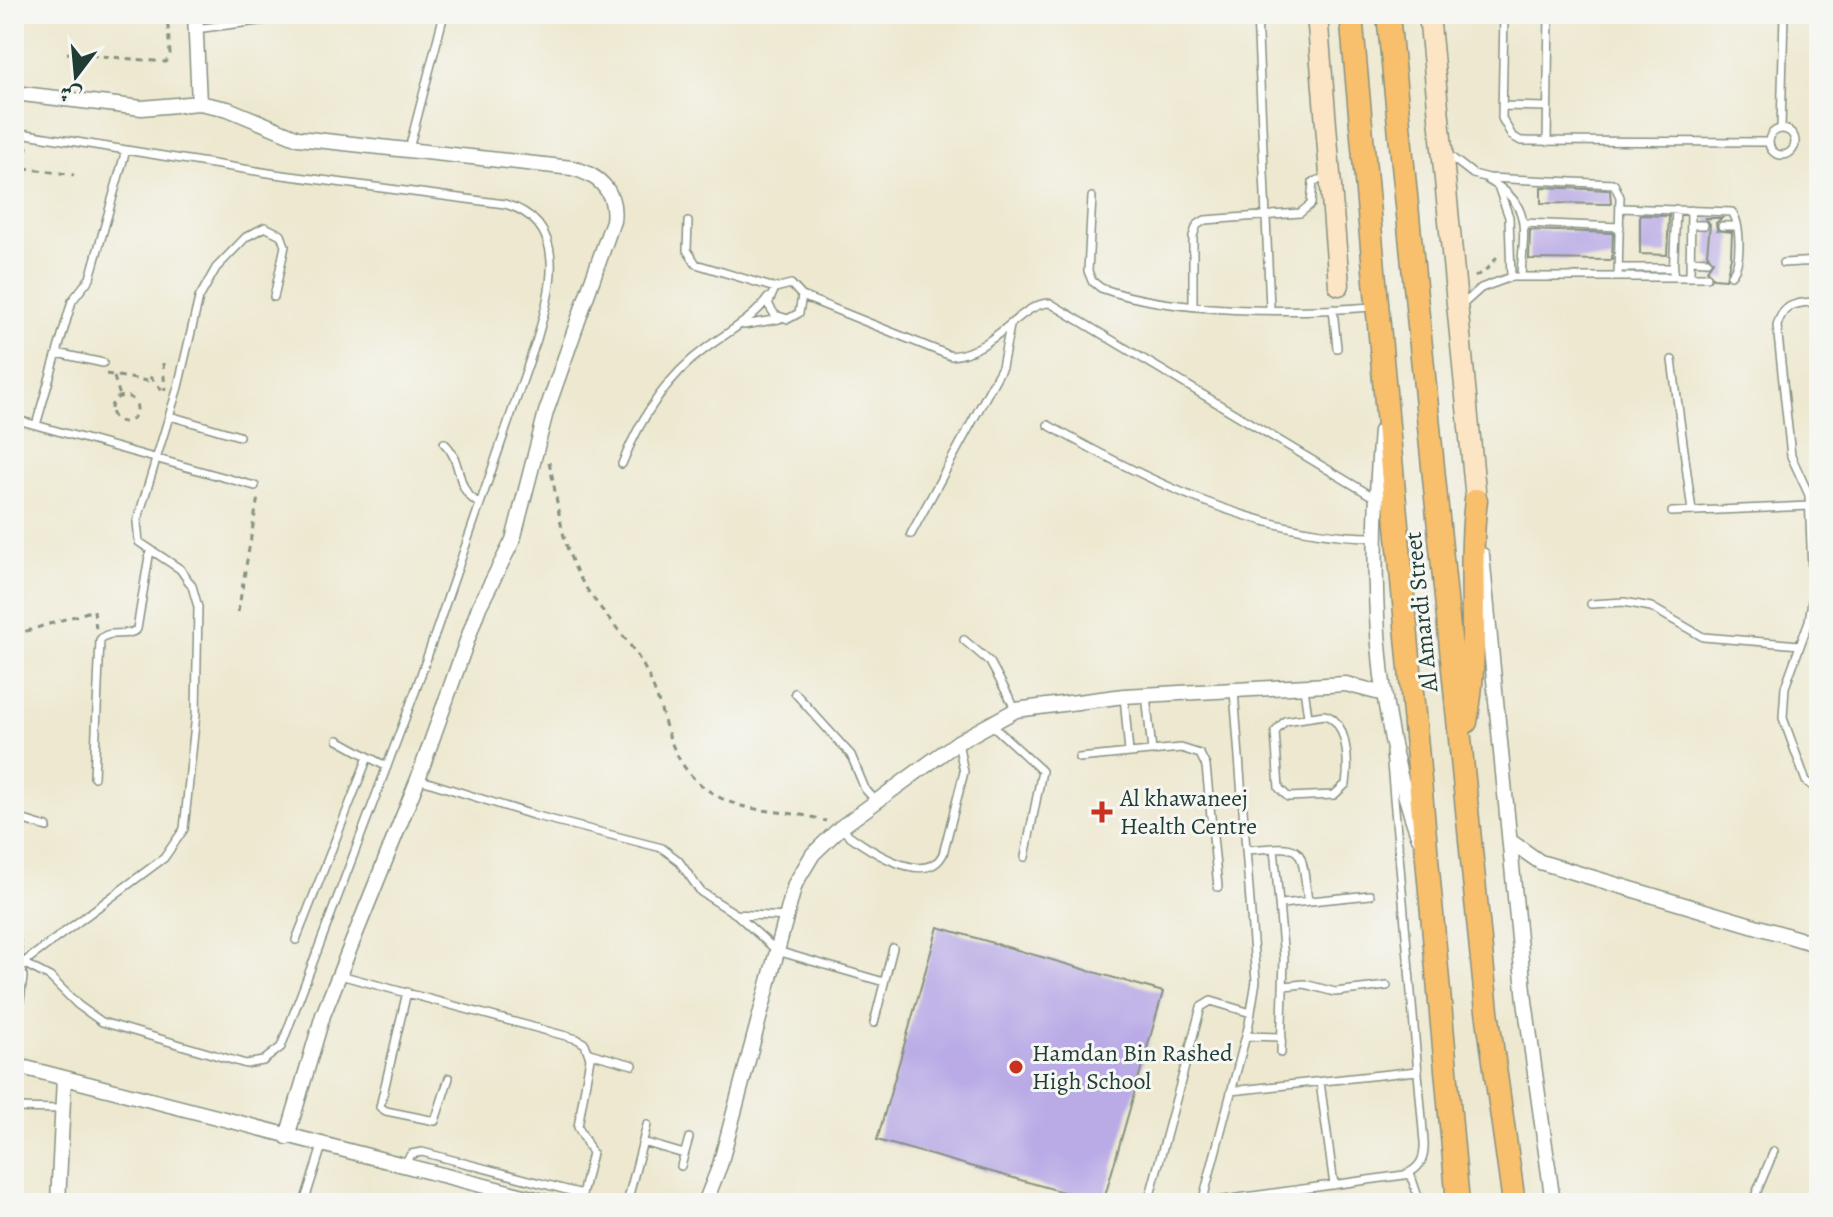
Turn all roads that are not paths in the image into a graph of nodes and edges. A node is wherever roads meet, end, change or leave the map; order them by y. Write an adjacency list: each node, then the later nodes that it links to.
1 (313, 14): 11 (lane)
2 (444, 14): 20 (lane)
3 (1257, 14): 30 (lane)
4 (1317, 14): 23 (street)
5 (1351, 14): 56 (main road, Al Amardi Street)
6 (1388, 14): 101 (main road, Al Amardi Street)
7 (1429, 14): 22 (street)
8 (1504, 14): 14 (lane)
9 (1549, 14): 15 (lane)
10 (1784, 14): 16 (lane)
11 (195, 22): 13 (street)
12 (14, 93): 13 (street)
13 (199, 103): 20 (street)
14 (1503, 106): 15 (lane); 18 (lane)
15 (1547, 107): 18 (lane)
16 (1781, 129): 19 (lane); 19 (lane)
17 (14, 132): 21 (lane)
18 (1547, 142): 19 (lane)
19 (1768, 142)
20 (409, 149): 108 (street)
21 (126, 150): 64 (lane); 79 (lane)
22 (1442, 150): 24 (lane); 59 (street)
23 (1330, 176): 30 (lane); 49 (street)
24 (1481, 177): 25 (lane); 27 (lane)
25 (1498, 186): 32 (lane); 45 (lane)
26 (1092, 197): 55 (lane)
27 (1620, 208): 28 (lane); 37 (lane)
28 (1676, 209): 29 (lane); 43 (lane)
29 (1691, 210): 33 (lane); 36 (lane)
30 (1266, 216): 55 (lane); 57 (lane)
31 (688, 222): 50 (lane)
32 (1523, 223): 37 (lane); 46 (lane)
33 (1691, 225): 34 (lane); 38 (lane)
34 (1704, 225)
35 (1722, 226): 36 (lane)
36 (1737, 226): 44 (lane)
37 (1620, 227): 42 (lane)
38 (1690, 260): 39 (lane); 47 (lane)
39 (1707, 261)
40 (1819, 261): 41 (lane)
41 (1783, 263)
42 (1618, 272): 43 (lane); 46 (lane)
43 (1674, 272): 47 (lane)
44 (1731, 275)
45 (1511, 277): 46 (lane); 59 (lane)
46 (1521, 277)
47 (1690, 277): 48 (lane)
48 (1707, 277)
49 (1339, 285)
50 (775, 288): 51 (lane); 53 (lane)
51 (802, 296): 60 (lane); 62 (lane)
52 (274, 297): 68 (lane)
53 (769, 297): 60 (lane); 61 (lane)
54 (1812, 302): 80 (lane)
55 (1193, 305): 57 (lane)
56 (1378, 306): 58 (lane); 67 (main road, Al Amardi Street)
57 (1270, 308): 58 (lane)
58 (1333, 309): 63 (lane)
59 (1457, 310): 78 (street)
60 (782, 318): 61 (lane)
61 (742, 325): 75 (lane)
62 (1010, 326): 77 (lane); 83 (lane)
63 (1337, 348)
64 (57, 353): 66 (lane); 70 (lane)
65 (1672, 360): 81 (lane)
66 (103, 363)
67 (1385, 383): 77 (street); 119 (main road, Al Amardi Street)
68 (170, 416): 72 (lane); 74 (lane)
69 (14, 419): 70 (lane)
70 (36, 425): 74 (lane)
71 (1048, 425): 84 (lane)
72 (239, 436)
73 (444, 443): 79 (lane)
74 (158, 458): 76 (lane); 85 (lane)
75 (622, 464)
76 (255, 486)
77 (1377, 499): 84 (street)
78 (1476, 500): 101 (main road); 114 (street)
79 (480, 504): 106 (lane)
80 (1810, 506): 81 (lane); 88 (lane)
81 (1692, 511): 82 (lane)
82 (1672, 512)
83 (911, 534)
84 (1375, 537): 92 (street)
85 (150, 550): 107 (lane); 132 (lane)
86 (1591, 604): 88 (lane)
87 (964, 640): 95 (lane)
88 (1800, 645): 109 (lane)
89 (1304, 688): 90 (street); 92 (street); 96 (lane)
90 (1234, 691): 93 (street); 116 (lane)
91 (795, 693): 110 (lane)
92 (1384, 694): 100 (street)
93 (1146, 695): 94 (street); 102 (lane)
94 (1124, 696): 95 (street); 103 (lane)
95 (1016, 710): 97 (street)
96 (1308, 717): 96 (lane)
97 (991, 724): 99 (street); 117 (lane)
98 (338, 740): 104 (lane)
99 (958, 742): 110 (street); 113 (lane)
100 (1392, 742): 119 (street); 147 (lane)
101 (1460, 743): 178 (main road, Al Amardi Street)
102 (1152, 751): 103 (lane); 121 (lane)
103 (1129, 753): 105 (lane)
104 (368, 757): 106 (lane); 128 (lane)
105 (1079, 758)
106 (387, 767): 132 (lane)
107 (94, 777)
108 (418, 779): 125 (lane); 133 (street)
109 (1819, 791)
110 (877, 802): 113 (street)
111 (14, 817): 112 (lane)
112 (47, 827)
113 (840, 828): 126 (street)
114 (1510, 841): 118 (street); 120 (street)
115 (1274, 848): 116 (lane); 123 (lane); 124 (lane)
116 (1247, 850): 138 (lane)
117 (1025, 857)
118 (1540, 862): 120 (street); 129 (street)
119 (1429, 864): 177 (main road, Al Amardi Street)
120 (1514, 885): 179 (street)
121 (1218, 887)
122 (1370, 895): 123 (lane)
123 (1308, 901): 124 (lane)
124 (1281, 904): 135 (lane)
125 (736, 914): 126 (lane); 131 (lane)
126 (786, 917): 131 (street)
127 (14, 928): 132 (lane)
128 (296, 940)
129 (1819, 945)
130 (893, 948): 134 (lane)
131 (777, 951): 134 (lane); 162 (street)
132 (23, 963): 142 (lane)
133 (339, 974): 137 (lane); 155 (street)
134 (884, 982): 139 (lane)
135 (1284, 986): 136 (lane); 141 (lane)
136 (1387, 986)
137 (407, 992): 143 (lane); 149 (lane)
138 (1251, 1013): 140 (lane); 174 (lane)
139 (874, 1023)
140 (1246, 1036): 141 (lane); 151 (lane)
141 (1282, 1037): 144 (lane)
142 (14, 1046)
143 (589, 1053): 146 (lane); 166 (lane)
144 (1281, 1053)
145 (14, 1065): 148 (street)
146 (633, 1065)
147 (1417, 1071): 150 (lane); 164 (lane)
148 (64, 1078): 153 (street); 155 (street)
149 (449, 1078)
150 (1320, 1082): 151 (lane); 165 (lane)
151 (1231, 1091): 175 (lane)
152 (14, 1108): 153 (lane)
153 (62, 1109): 167 (street)
154 (647, 1125): 157 (lane)
155 (287, 1137): 158 (street)
156 (689, 1138): 160 (lane)
157 (643, 1142): 160 (lane); 171 (lane)
158 (322, 1146): 161 (street); 168 (lane)
159 (1774, 1151): 180 (lane)
160 (684, 1154): 163 (lane)
161 (404, 1165): 166 (lane); 169 (street)
162 (720, 1165): 172 (street); 173 (street)
163 (681, 1166)
164 (1410, 1173): 165 (lane); 176 (lane)
165 (1334, 1185): 175 (lane)
166 (582, 1194): 170 (lane)
167 (58, 1203)
168 (304, 1203)
169 (551, 1203)
170 (580, 1203)
171 (627, 1203)
172 (705, 1203)
173 (716, 1203)
174 (1148, 1203)
175 (1202, 1203)
176 (1420, 1203)
177 (1458, 1203)
178 (1514, 1203)
179 (1553, 1203)
180 (1752, 1203)

